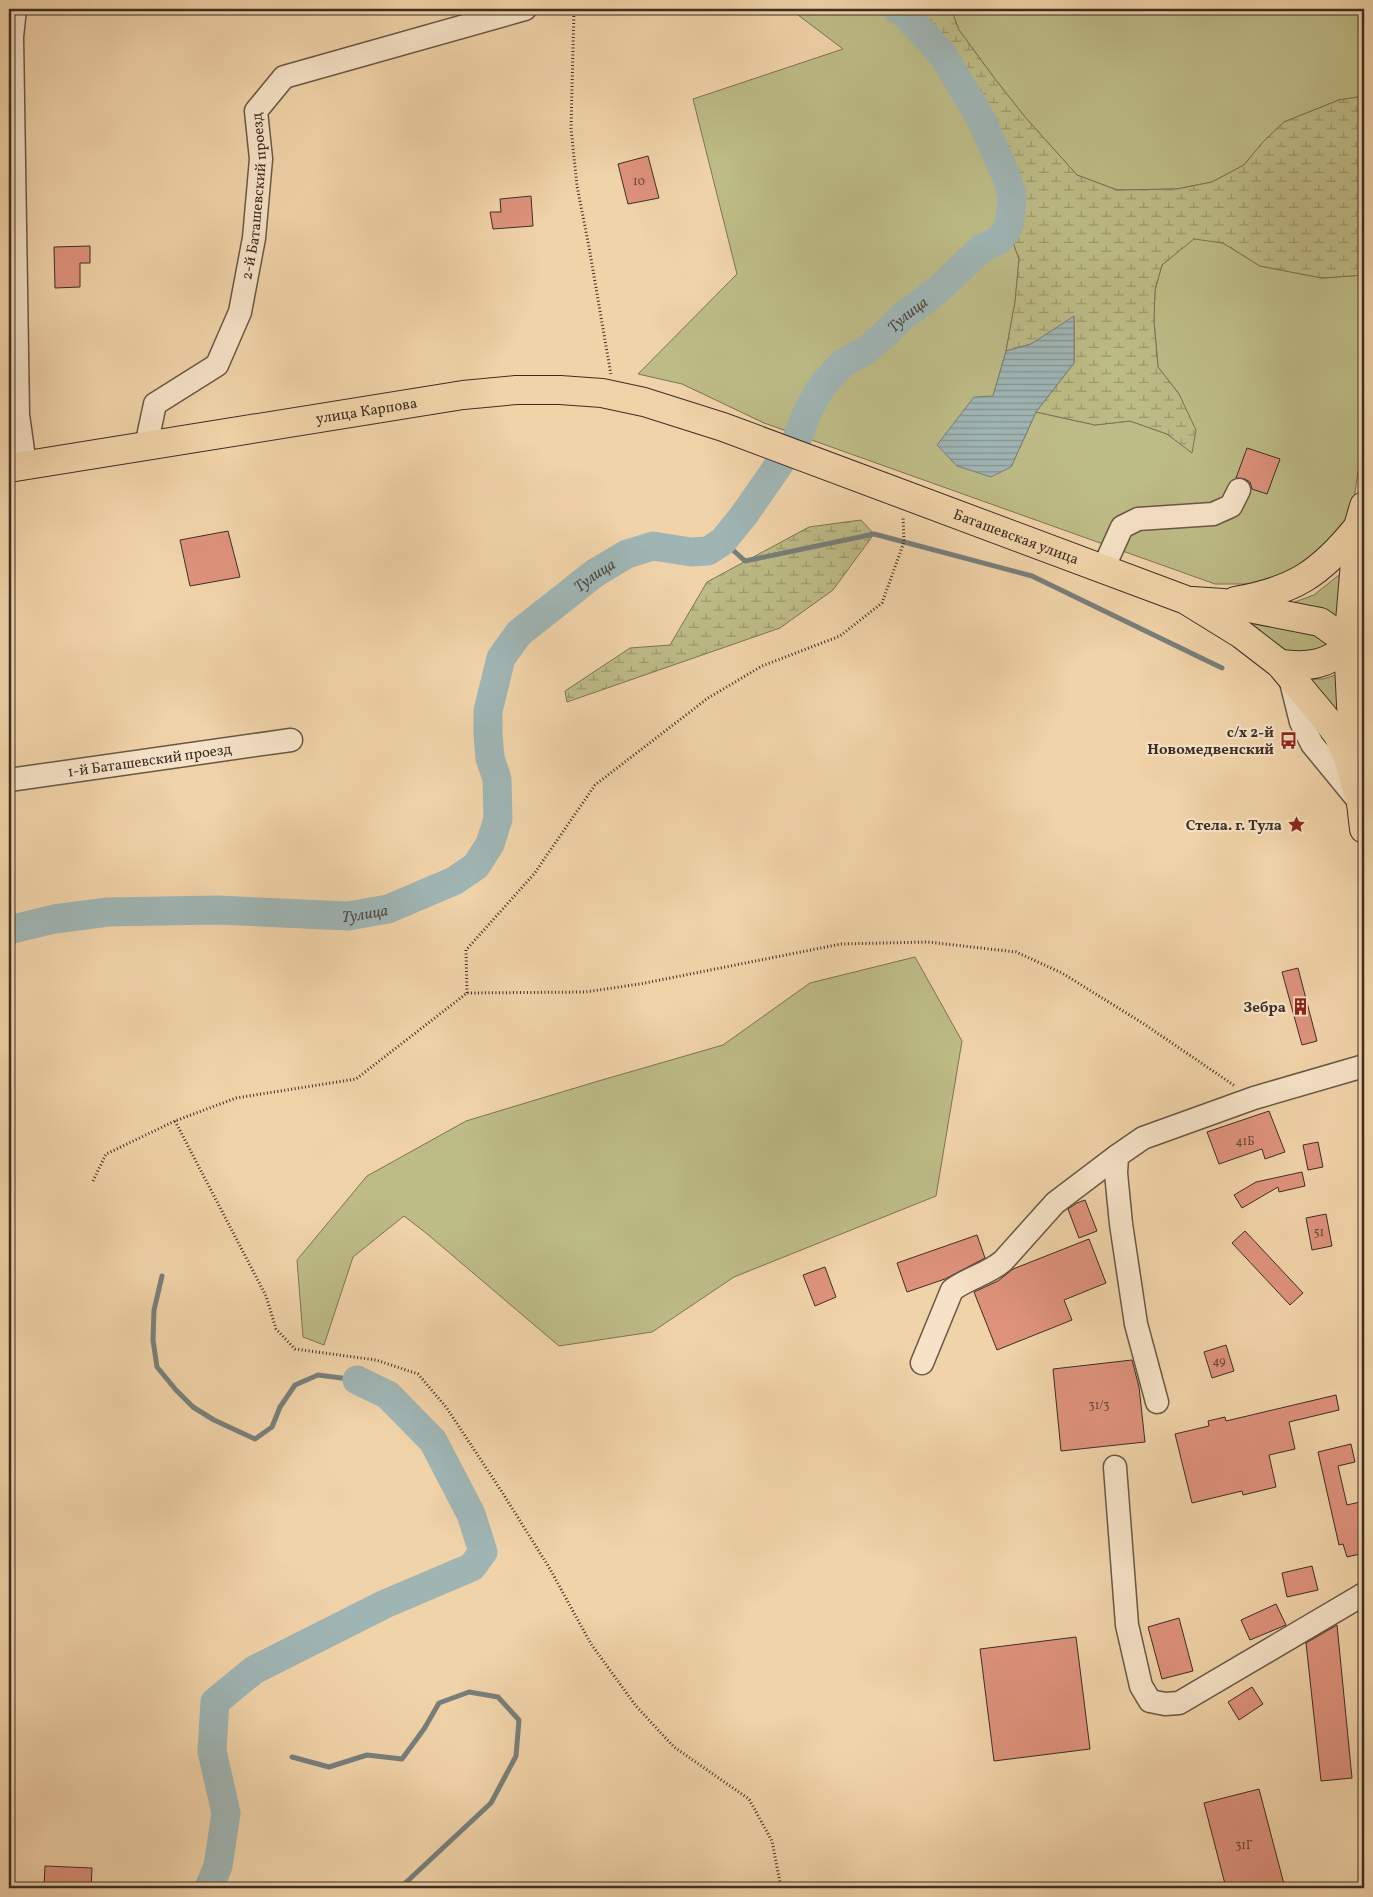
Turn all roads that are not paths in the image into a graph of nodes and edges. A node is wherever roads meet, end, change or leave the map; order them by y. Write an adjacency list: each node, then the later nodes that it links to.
1 (14, 9): 4 (street)
2 (525, 9): 3 (street, 2-й Баташевский проезд)
3 (146, 446): 4 (main road, улица Карпова); 5 (main road, улица Карпова)
4 (17, 467)
5 (846, 474): 8 (main road, Баташевская улица)
6 (1239, 490): 8 (street)
7 (1361, 516): 10 (main road); 11 (main road)
8 (1103, 569): 9 (main road, Баташевская улица)
9 (1186, 600): 10 (main road); 12 (main road)
10 (1223, 603): 11 (main road)
11 (1348, 645): 12 (main road); 15 (main road)
12 (1284, 669): 15 (main road)
13 (291, 740): 14 (street, 1-й Баташевский проезд)
14 (9, 780)
15 (1363, 817)
16 (1364, 1066): 17 (street)
17 (1117, 1156): 18 (street); 19 (street)
18 (922, 1363)
19 (1157, 1402)
20 (1115, 1467): 21 (street)
21 (1364, 1594)

